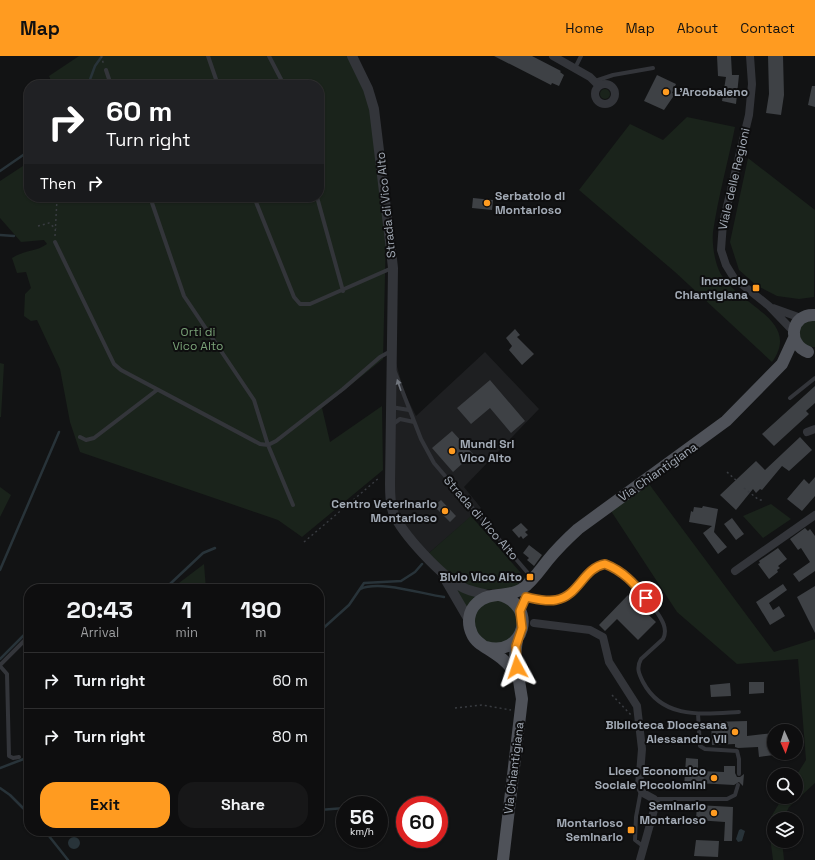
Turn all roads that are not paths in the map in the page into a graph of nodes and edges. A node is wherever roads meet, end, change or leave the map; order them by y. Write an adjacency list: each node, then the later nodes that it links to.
1 (208, 56): 11 (lane)
2 (269, 56): 12 (lane)
3 (352, 56): 18 (street, Strada di Vico Alto)
4 (553, 56): 7 (street)
5 (581, 56): 7 (lane)
6 (750, 56): 20 (street, Viale delle Regioni)
7 (575, 68): 13 (street)
8 (653, 68): 13 (lane)
9 (106, 70): 10 (lane)
10 (109, 80)
11 (216, 80)
12 (281, 80)
13 (597, 84)
14 (152, 202): 35 (lane)
15 (256, 202): 19 (lane)
16 (318, 202): 19 (lane)
17 (55, 242): 28 (lane)
18 (393, 268): 19 (lane); 25 (street, Strada di Vico Alto)
19 (343, 291)
20 (769, 306): 22 (street, Viale delle Regioni); 23 (street, Viale delle Regioni)
21 (815, 315): 22 (main road)
22 (801, 318): 23 (main road, Via Chiantigiana)
23 (794, 335): 24 (main road, Via Chiantigiana); 26 (main road, Via Chiantigiana)
24 (812, 352): 26 (main road, Via Chiantigiana)
25 (391, 356): 30 (street, Strada di Vico Alto); 31 (lane, Strada di Vico Alto, one-way to 25); 35 (lane)
26 (782, 364): 40 (main road, Via Chiantigiana)
27 (815, 378): 29 (lane)
28 (157, 390): 34 (lane); 35 (lane)
29 (790, 398)
30 (391, 406): 31 (lane); 33 (street, Strada di Vico Alto)
31 (409, 410): 32 (lane, Strada di Vico Alto)
32 (414, 422): 33 (lane); 40 (lane, Strada di Vico Alto)
33 (391, 426): 39 (street, Strada di Vico Alto)
34 (80, 437)
35 (268, 445): 36 (lane)
36 (293, 505)
37 (815, 515): 38 (street)
38 (735, 571)
39 (442, 572): 41 (street, Strada di Vico Alto); 44 (street, Strada di Vico Alto)
40 (530, 576): 41 (main road, Via Chiantigiana); 42 (main road, Via Chiantigiana)
41 (494, 595): 43 (main road); 44 (main road, Via Chiantigiana)
42 (526, 597): 43 (main road, Via Chiantigiana); 52 (lane)
43 (520, 611): 46 (main road, Via Chiantigiana)
44 (469, 620): 48 (main road)
45 (534, 623): 56 (street)
46 (517, 639): 48 (main road); 50 (main road, Via Chiantigiana)
47 (24, 641): 49 (lane)
48 (484, 646): 50 (main road)
49 (0, 665): 53 (lane)
50 (518, 676): 59 (main road, Via Chiantigiana)
51 (739, 712): 52 (lane)
52 (698, 714): 54 (lane)
53 (19, 757)
54 (739, 774)
55 (738, 785): 57 (lane)
56 (641, 790): 57 (street); 58 (lane)
57 (654, 799): 58 (street)
58 (644, 847): 60 (street)
59 (503, 860)
60 (640, 860)

